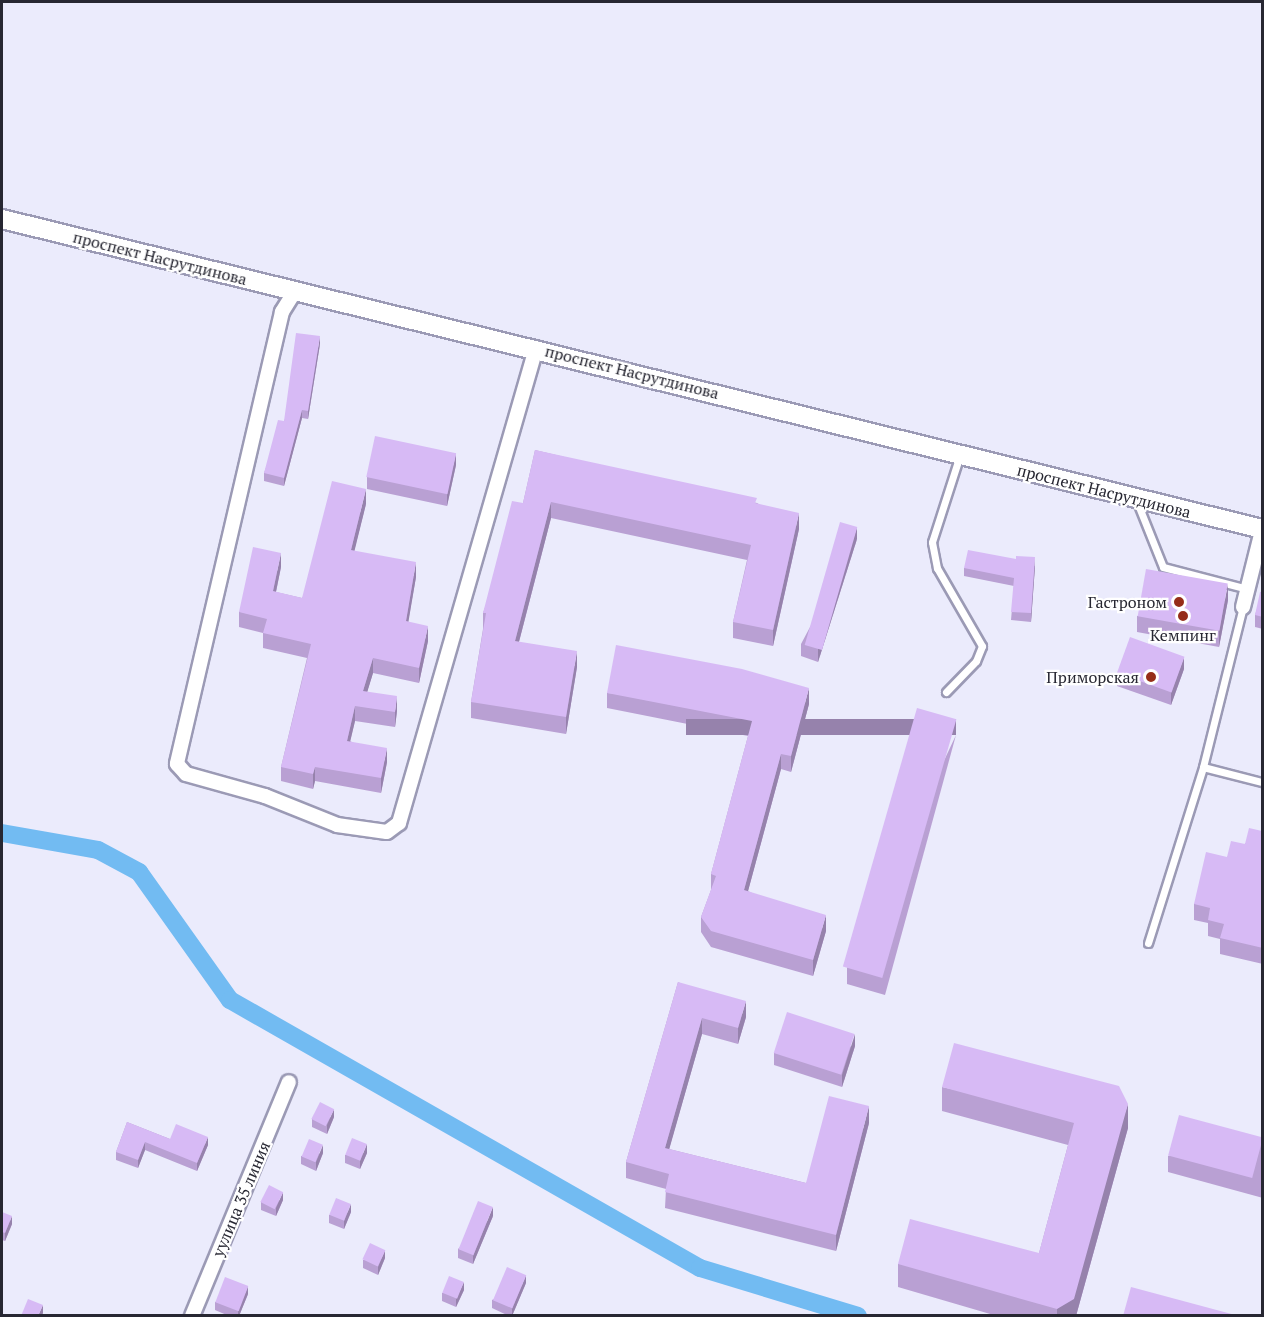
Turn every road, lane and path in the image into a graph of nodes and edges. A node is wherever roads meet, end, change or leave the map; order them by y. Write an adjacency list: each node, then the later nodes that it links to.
1 (2, 219): 2 (main road, проспект Насрутдинова)
2 (295, 291): 3 (main road, проспект Насрутдинова); 3 (street)
3 (536, 348): 4 (main road, проспект Насрутдинова)
4 (960, 455): 5 (main road, проспект Насрутдинова); 9 (lane)
5 (1136, 499): 6 (main road, проспект Насрутдинова); 7 (lane)
6 (1263, 530): 7 (street)
7 (1248, 589): 8 (street)
8 (1243, 607): 10 (lane)
9 (946, 692)
10 (1203, 767): 11 (lane); 12 (lane)
11 (1263, 782)
12 (1148, 943)
13 (289, 1082): 14 (street, уулица 35 линия)
14 (192, 1316)

